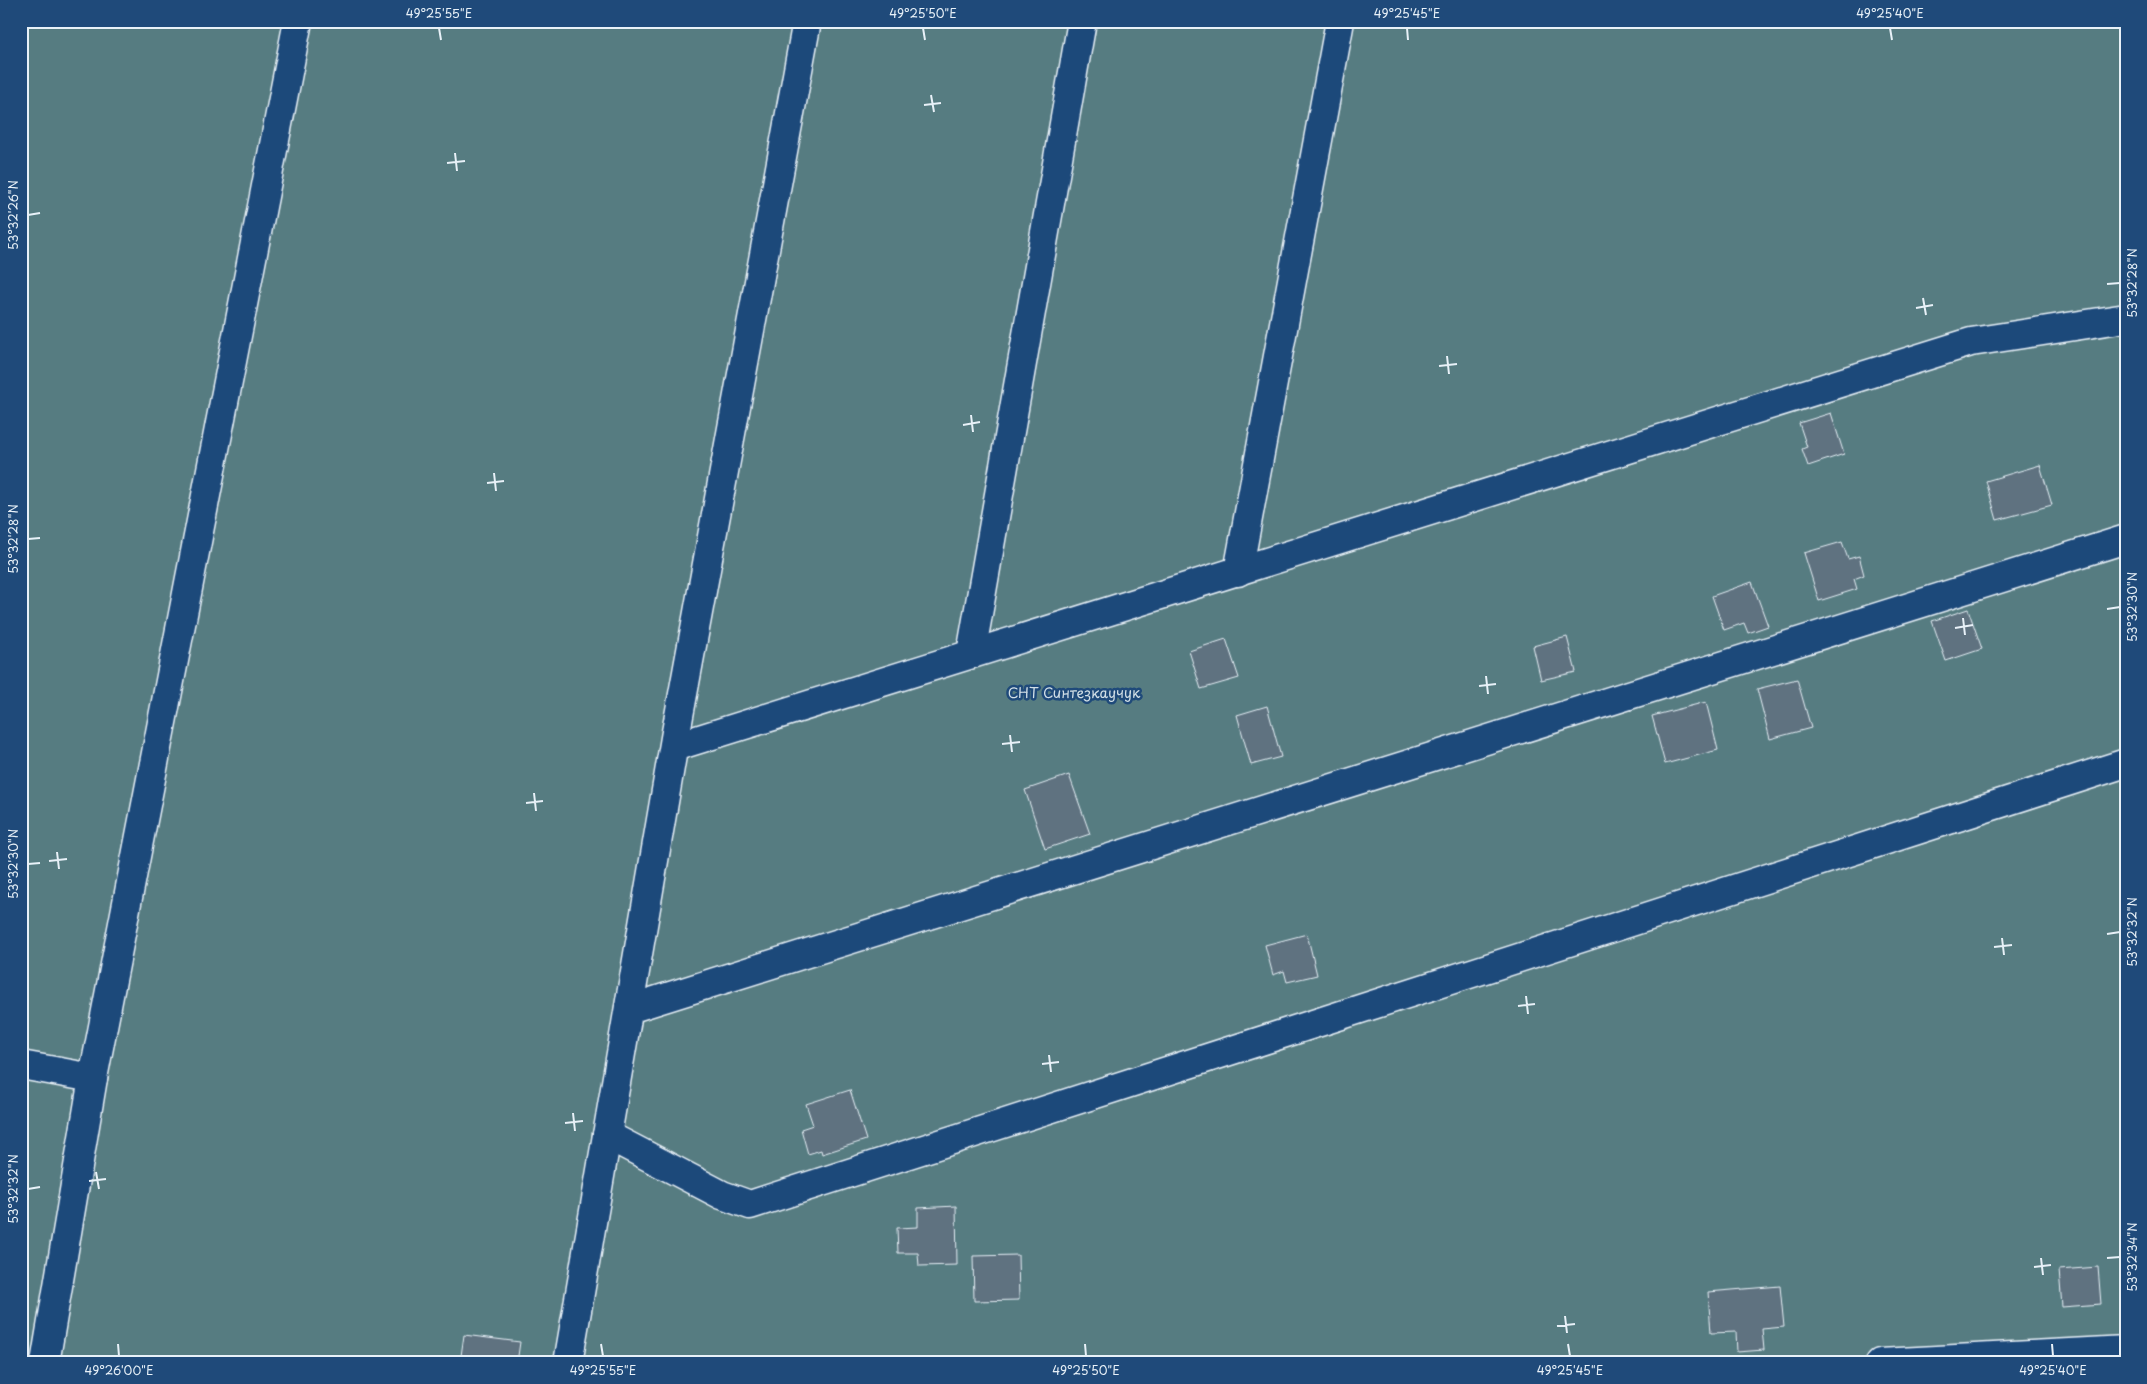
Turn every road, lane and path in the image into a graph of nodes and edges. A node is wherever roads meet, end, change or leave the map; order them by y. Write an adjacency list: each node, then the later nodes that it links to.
1 (298, 21): 13 (street)
2 (807, 21): 9 (street)
3 (1082, 21): 8 (street)
4 (1340, 21): 7 (street)
5 (2126, 318): 7 (street)
6 (2126, 539): 11 (street)
7 (1238, 572): 8 (street)
8 (971, 654): 9 (street)
9 (674, 747): 11 (street)
10 (2126, 762): 14 (street)
11 (629, 1009): 14 (street)
12 (21, 1064): 13 (street)
13 (93, 1078): 16 (street)
14 (607, 1135): 17 (street)
15 (2126, 1350): 18 (street)
16 (45, 1363)
17 (568, 1363)
18 (1880, 1363)

